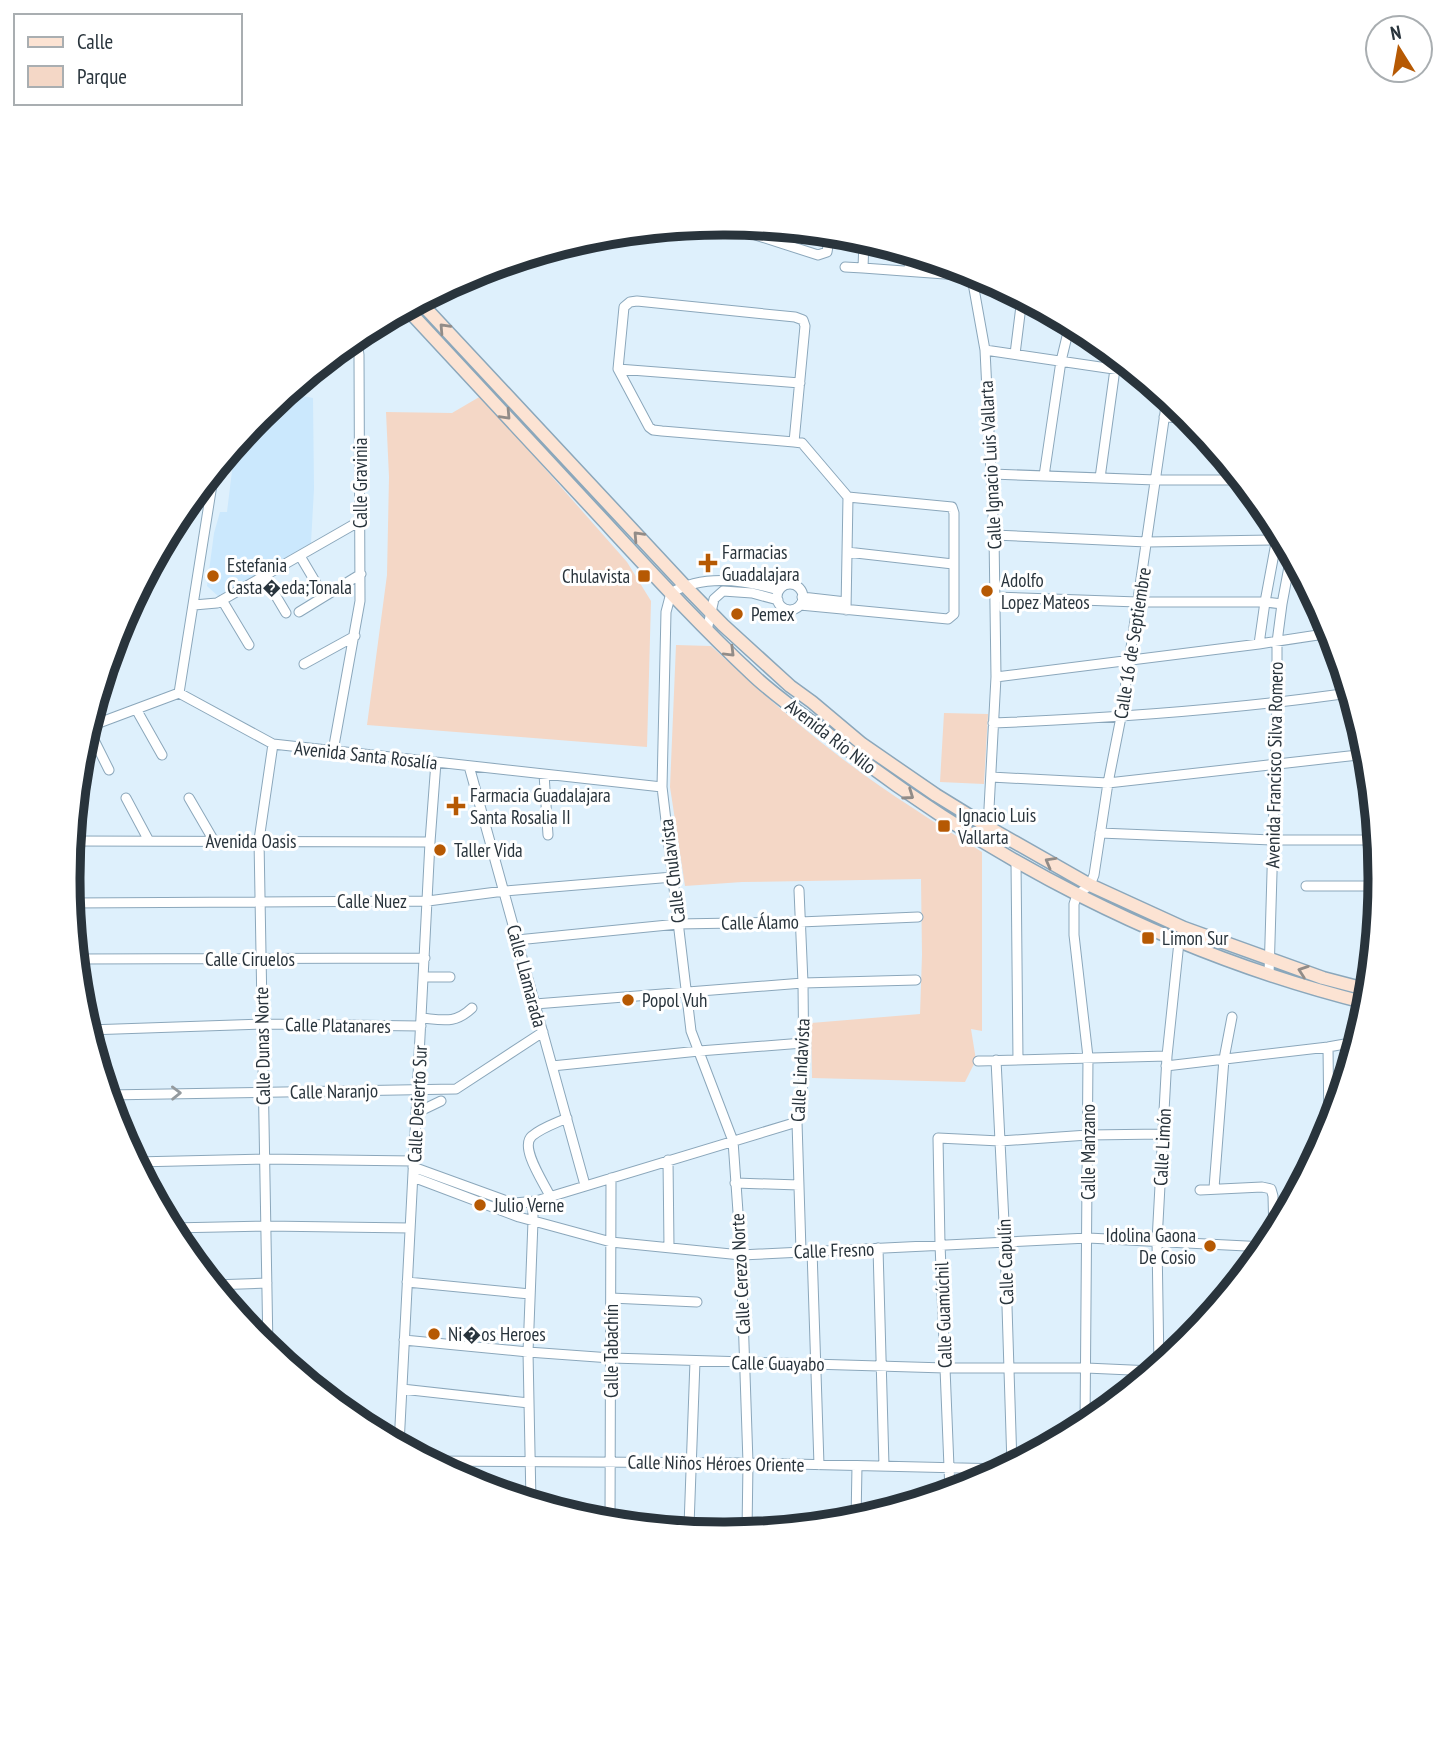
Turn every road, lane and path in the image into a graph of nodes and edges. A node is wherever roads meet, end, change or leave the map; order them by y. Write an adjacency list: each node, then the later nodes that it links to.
1 (761, 237): 2 (street)
2 (828, 244)
3 (864, 251): 6 (street)
4 (909, 263): 8 (street)
5 (845, 267): 6 (street)
6 (863, 268): 8 (street)
7 (932, 270): 8 (street)
8 (909, 271)
9 (974, 286): 15 (street, Calle Ignacio Luis Vallarta)
10 (1021, 308): 16 (street)
11 (426, 309): 45 (main road, Avenida Río Nilo, one-way to 11)
12 (413, 316): 46 (main road, Avenida Río Nilo, one-way to 46)
13 (1067, 335): 17 (street)
14 (358, 349): 32 (street, Calle Gravinia)
15 (985, 349): 16 (street); 25 (street, Calle Ignacio Luis Vallarta)
16 (1015, 354): 17 (street)
17 (1061, 361): 19 (street); 26 (street)
18 (618, 369): 20 (street); 20 (street); 24 (street)
19 (1115, 369): 27 (street)
20 (800, 383): 24 (street)
21 (1165, 411): 22 (street, Calle 16 de Septiembre)
22 (1164, 417): 23 (street); 28 (street, Calle 16 de Septiembre)
23 (1172, 417)
24 (794, 442): 31 (street)
25 (992, 474): 26 (street); 33 (street, Calle Ignacio Luis Vallarta)
26 (1044, 476): 27 (street)
27 (1100, 478): 28 (street)
28 (1156, 480): 29 (street); 35 (street, Calle 16 de Septiembre)
29 (1229, 480)
30 (211, 489): 55 (street)
31 (848, 497): 37 (street); 39 (street)
32 (360, 521): 38 (street); 41 (street, Calle Gravinia)
33 (994, 535): 35 (street); 49 (street, Calle Ignacio Luis Vallarta)
34 (1270, 538): 35 (street)
35 (1147, 542): 52 (street, Calle 16 de Septiembre)
36 (1277, 551): 53 (street, Avenida Francisco Silva Romero)
37 (847, 552): 39 (street); 56 (street)
38 (300, 556): 42 (street); 44 (street)
39 (953, 564): 56 (street)
40 (1288, 570): 54 (street, Avenida Francisco Silva Romero)
41 (361, 574): 57 (street); 62 (street, Calle Gravinia)
42 (264, 576): 50 (street); 58 (street)
43 (704, 582): 45 (street); 47 (street); 48 (street)
44 (316, 583)
45 (685, 586): 46 (street); 59 (main road, Avenida Río Nilo)
46 (671, 593): 60 (main road, Avenida Río Nilo); 90 (street, Calle Chulavista)
47 (778, 595): 48 (street); 51 (street); 51 (street)
48 (717, 596): 59 (street)
49 (995, 597): 52 (street); 68 (street, Calle Ignacio Luis Vallarta)
50 (222, 600): 55 (street); 65 (street)
51 (801, 601): 56 (street)
52 (1138, 602): 53 (street); 66 (street, Calle 16 de Septiembre)
53 (1265, 602): 54 (street); 64 (street, Avenida Francisco Silva Romero)
54 (1282, 604): 63 (street, Avenida Francisco Silva Romero)
55 (194, 605): 69 (street)
56 (846, 606)
57 (299, 612)
58 (286, 613)
59 (712, 613): 60 (street); 78 (main road, Avenida Río Nilo)
60 (708, 629): 81 (main road, Avenida Río Nilo, one-way to 81)
61 (1320, 635): 63 (street)
62 (355, 636): 67 (street); 79 (street, Calle Gravinia)
63 (1277, 642): 64 (street); 71 (street, Avenida Francisco Silva Romero)
64 (1259, 644): 66 (street)
65 (248, 645)
66 (1130, 660): 68 (street); 73 (street, Calle 16 de Septiembre)
67 (304, 664)
68 (996, 677): 75 (street, Calle Ignacio Luis Vallarta)
69 (179, 693): 72 (street); 77 (street, Avenida Santa Rosalía)
70 (1340, 694): 71 (street)
71 (1277, 703): 73 (street); 84 (street, Avenida Francisco Silva Romero)
72 (136, 709): 74 (street); 80 (street)
73 (1121, 717): 75 (street); 89 (street, Calle 16 de Septiembre)
74 (99, 723)
75 (993, 723): 88 (street, Calle Ignacio Luis Vallarta)
76 (95, 743): 86 (street)
77 (272, 744): 79 (street, Avenida Santa Rosalía); 96 (street, Calle Dunas Norte)
78 (862, 744): 81 (main road); 93 (main road, Avenida Río Nilo)
79 (333, 751): 83 (street, Avenida Santa Rosalía)
80 (162, 755)
81 (853, 755): 103 (main road, Avenida Río Nilo, one-way to 103)
82 (1355, 755): 84 (street)
83 (436, 762): 85 (street, Avenida Santa Rosalía); 102 (street, Calle Desierto Sur)
84 (1275, 763): 89 (street); 97 (street, Avenida Francisco Silva Romero)
85 (469, 766): 87 (street, Avenida Santa Rosalía); 109 (street, Calle Llamarada)
86 (108, 770)
87 (544, 774): 90 (street, Avenida Santa Rosalía); 95 (street)
88 (990, 777): 89 (street); 93 (street, Calle Ignacio Luis Vallarta)
89 (1108, 783): 94 (street, Calle 16 de Septiembre)
90 (662, 787): 104 (street, Calle Chulavista)
91 (189, 798): 101 (street)
92 (126, 799): 100 (street)
93 (988, 827): 105 (main road, Avenida Río Nilo, one-way to 93)
94 (1100, 833): 97 (street); 105 (street, Calle 16 de Septiembre)
95 (548, 835)
96 (259, 840): 101 (street, Avenida Oasis); 102 (street, Avenida Oasis); 112 (street, Calle Dunas Norte)
97 (1272, 840): 98 (street); 123 (street, Avenida Francisco Silva Romero)
98 (1366, 840)
99 (82, 841): 100 (street, Avenida Oasis)
100 (149, 841): 101 (street, Avenida Oasis)
101 (214, 841)
102 (430, 842): 111 (street, Calle Desierto Sur)
103 (1016, 862): 110 (main road, Avenida Río Nilo); 146 (street)
104 (673, 877): 109 (street, Calle Nuez); 116 (street, Calle Chulavista)
105 (1090, 885): 110 (street); 117 (main road, Avenida Río Nilo)
106 (1306, 886): 107 (street)
107 (1368, 886)
108 (799, 890): 115 (street, Calle Lindavista)
109 (504, 891): 111 (street, Calle Nuez); 118 (street, Calle Llamarada)
110 (1077, 895): 119 (main road, Avenida Río Nilo); 143 (street, Calle Manzano)
111 (428, 901): 112 (street, Calle Nuez); 120 (street, Calle Desierto Sur)
112 (260, 902): 113 (street, Calle Nuez); 122 (street, Calle Dunas Norte)
113 (81, 903)
114 (918, 917): 115 (street, Calle Álamo)
115 (800, 922): 116 (street, Calle Álamo); 128 (street, Calle Lindavista)
116 (678, 923): 118 (street, Calle Álamo); 130 (street, Calle Chulavista)
117 (1184, 928): 119 (street, Calle Limón); 123 (main road, Avenida Río Nilo)
118 (517, 940): 132 (street, Calle Llamarada)
119 (1179, 942): 124 (main road, Avenida Río Nilo); 148 (street, Calle Limón)
120 (425, 958): 122 (street, Calle Ciruelos); 125 (street, Calle Desierto Sur)
121 (86, 959): 122 (street, Calle Ciruelos)
122 (261, 959): 136 (street, Calle Dunas Norte)
123 (1269, 960): 124 (street, Avenida Francisco Silva Romero); 129 (main road, Avenida Río Nilo, one-way to 123)
124 (1269, 975): 131 (main road, Avenida Río Nilo)
125 (424, 977): 126 (street); 135 (street, Calle Desierto Sur)
126 (450, 977)
127 (916, 980): 128 (street)
128 (803, 983): 130 (street); 139 (street, Calle Lindavista)
129 (1358, 987)
130 (687, 992): 132 (street); 142 (street, Calle Chulavista)
131 (1356, 1000)
132 (535, 1004): 138 (street, Calle Llamarada)
133 (472, 1008): 135 (street, Calle Platanares)
134 (1232, 1017): 144 (street)
135 (421, 1022): 136 (street, Calle Platanares); 150 (street, Calle Desierto Sur)
136 (262, 1024): 137 (street, Calle Platanares); 151 (street, Calle Dunas Norte)
137 (98, 1030)
138 (543, 1032): 149 (street, Calle Llamarada); 150 (street, Calle Naranjo)
139 (803, 1043): 142 (street); 157 (street, Calle Lindavista)
140 (1347, 1044): 141 (street)
141 (1328, 1047): 144 (street); 153 (street)
142 (699, 1051): 149 (street); 160 (street, Calle Chulavista)
143 (1088, 1057): 146 (street); 148 (street); 159 (street, Calle Manzano)
144 (1224, 1059): 148 (street); 170 (street)
145 (996, 1060): 146 (street); 147 (street); 161 (street, Calle Capulín)
146 (1018, 1060)
147 (978, 1061)
148 (1167, 1061): 158 (street, Calle Limón)
149 (552, 1066): 156 (street, Calle Llamarada)
150 (417, 1090): 151 (street, Calle Naranjo); 155 (street, Calle Desierto Sur)
151 (263, 1092): 152 (street, Calle Naranjo, one-way to 151); 162 (street, Calle Dunas Norte)
152 (118, 1095)
153 (1329, 1098)
154 (441, 1101): 155 (street)
155 (416, 1113): 165 (street, Calle Desierto Sur)
156 (567, 1118): 168 (street, Calle Llamarada); 172 (street)
157 (797, 1122): 160 (street); 169 (street, Calle Lindavista)
158 (1163, 1134): 159 (street); 180 (street, Calle Limón)
159 (1088, 1135): 161 (street); 179 (street, Calle Manzano)
160 (733, 1141): 163 (street); 167 (street, Calle Cerezo Norte)
161 (1000, 1141): 182 (street, Calle Capulín); 183 (street, Calle Guamúchil)
162 (264, 1159): 164 (street); 165 (street); 176 (street, Calle Dunas Norte)
163 (668, 1160): 166 (street); 185 (street)
164 (146, 1161)
165 (413, 1168): 173 (street); 175 (street, Calle Fresno); 178 (street, Calle Desierto Sur)
166 (611, 1178): 168 (street); 181 (street, Calle Tabachín)
167 (736, 1183): 169 (street); 188 (street, Calle Cerezo Norte)
168 (585, 1185): 172 (street)
169 (799, 1185): 187 (street, Calle Lindavista)
170 (1214, 1188): 171 (street); 174 (street)
171 (1200, 1190)
172 (550, 1196): 173 (street)
173 (536, 1201): 175 (street)
174 (1273, 1213)
175 (533, 1221): 181 (street, Calle Fresno); 192 (street)
176 (265, 1226): 177 (street); 178 (street); 190 (street, Calle Dunas Norte)
177 (183, 1228)
178 (410, 1228): 189 (street, Calle Desierto Sur)
179 (1088, 1238): 180 (street, Calle Fresno); 182 (street, Calle Fresno); 206 (street, Calle Manzano)
180 (1157, 1241): 184 (street, Calle Fresno); 198 (street, Calle Limón)
181 (611, 1242): 185 (street, Calle Fresno); 193 (street, Calle Tabachín)
182 (1005, 1243): 183 (street, Calle Fresno); 205 (street, Calle Capulín)
183 (940, 1244): 186 (street, Calle Fresno); 204 (street, Calle Guamúchil)
184 (1252, 1246)
185 (669, 1247): 188 (street, Calle Fresno)
186 (878, 1248): 187 (street, Calle Fresno); 203 (street)
187 (806, 1250): 188 (street, Calle Fresno); 202 (street, Calle Lindavista)
188 (741, 1255): 201 (street, Calle Cerezo Norte)
189 (407, 1282): 192 (street); 196 (street, Calle Desierto Sur)
190 (267, 1283): 191 (street); 195 (street, Calle Dunas Norte)
191 (224, 1285)
192 (530, 1294): 197 (street)
193 (611, 1298): 194 (street); 199 (street, Calle Tabachín)
194 (697, 1302)
195 (265, 1330)
196 (404, 1340): 197 (street, Calle Guayabo); 208 (street, Calle Desierto Sur)
197 (528, 1352): 199 (street, Calle Guayabo); 209 (street)
198 (1158, 1354)
199 (611, 1358): 200 (street, Calle Guayabo); 215 (street, Calle Tabachín)
200 (695, 1361): 201 (street, Calle Guayabo); 216 (street)
201 (744, 1362): 202 (street, Calle Guayabo); 217 (street, Calle Cerezo Norte)
202 (815, 1363): 203 (street, Calle Guayabo); 218 (street, Calle Lindavista)
203 (881, 1365): 204 (street, Calle Guayabo); 220 (street)
204 (946, 1368): 205 (street, Calle Guayabo); 221 (street, Calle Guamúchil)
205 (1009, 1368): 206 (street, Calle Guayabo); 212 (street, Calle Capulín)
206 (1086, 1368): 207 (street, Calle Guayabo); 210 (street, Calle Manzano)
207 (1139, 1370)
208 (402, 1389): 209 (street); 211 (street, Calle Desierto Sur)
209 (529, 1403): 214 (street)
210 (1085, 1412)
211 (400, 1435)
212 (1012, 1455)
213 (450, 1461): 214 (street, Calle Niños Héroes Oriente)
214 (530, 1461): 215 (street, Calle Niños Héroes Oriente); 224 (street)
215 (610, 1462): 216 (street, Calle Niños Héroes Oriente); 226 (street, Calle Tabachín)
216 (691, 1462): 217 (street, Calle Niños Héroes Oriente); 227 (street)
217 (748, 1463): 218 (street, Calle Niños Héroes Oriente); 228 (street, Calle Cerezo Norte)
218 (819, 1465): 219 (street, Calle Niños Héroes Oriente)
219 (857, 1466): 220 (street, Calle Niños Héroes Oriente); 225 (street)
220 (884, 1466): 221 (street, Calle Niños Héroes Oriente)
221 (949, 1468): 222 (street, Calle Niños Héroes Oriente); 223 (street, Calle Guamúchil)
222 (982, 1469)
223 (950, 1481)
224 (531, 1492)
225 (856, 1509)
226 (610, 1512)
227 (689, 1521)
228 (747, 1521)

